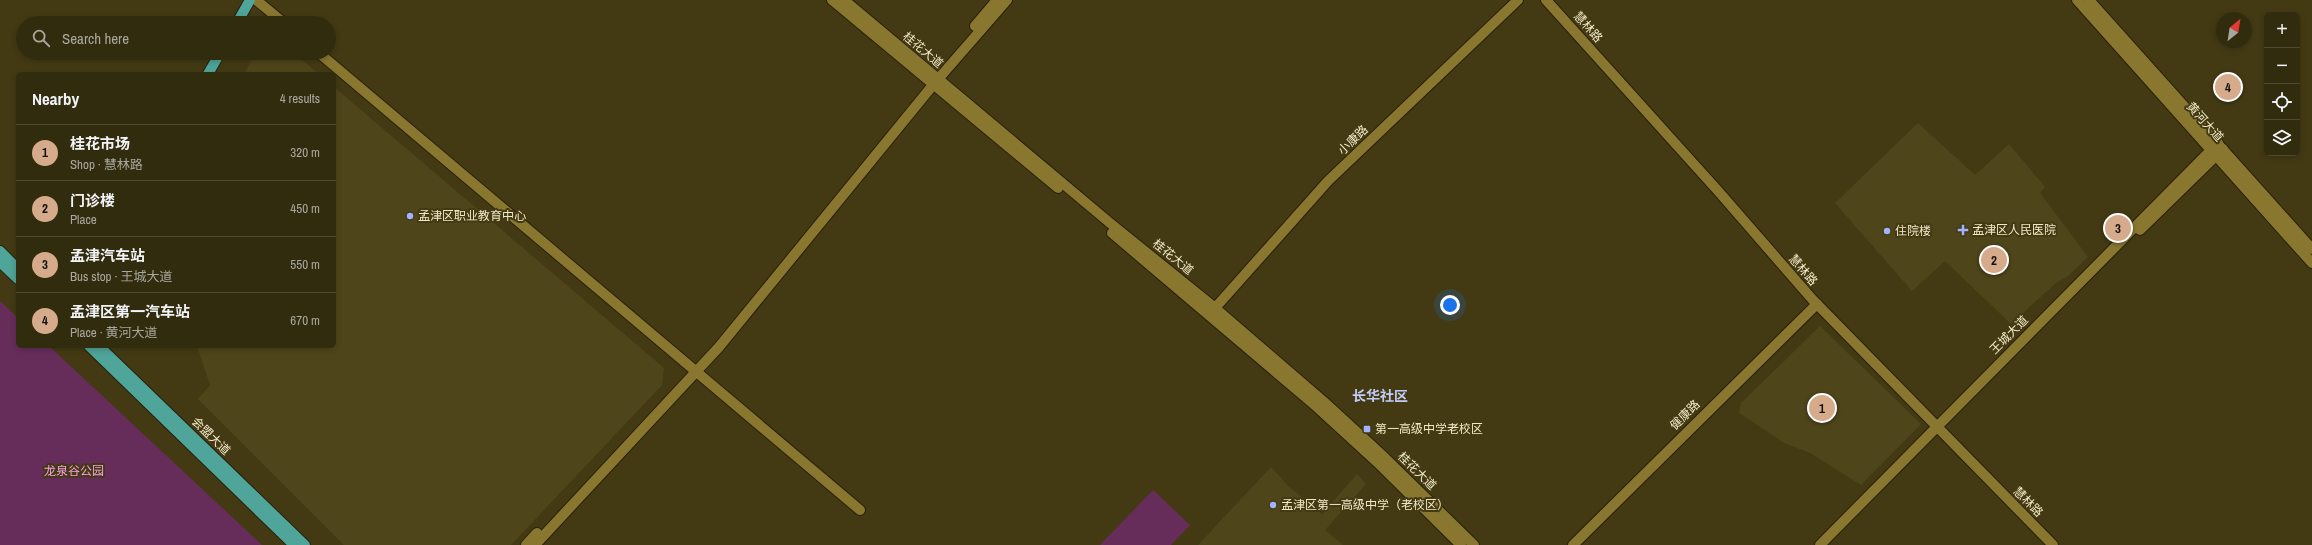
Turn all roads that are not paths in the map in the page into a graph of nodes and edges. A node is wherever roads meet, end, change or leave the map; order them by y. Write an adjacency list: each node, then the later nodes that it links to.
1 (250, 0): 11 (main road)
2 (257, 0): 12 (main road); 13 (street)
3 (832, 0): 19 (street, 桂花大道)
4 (844, 0): 19 (street, 桂花大道)
5 (997, 0): 19 (street)
6 (1007, 0): 19 (street)
7 (1518, 0): 28 (street, 小康路)
8 (1546, 0): 27 (street, 慧林路)
9 (2078, 0): 20 (street, 黄河大道)
10 (2089, 0): 20 (street, 黄河大道)
11 (241, 16)
12 (248, 16)
13 (276, 16)
14 (216, 60): 17 (main road)
15 (224, 60): 18 (main road)
16 (327, 60): 31 (street)
17 (209, 72)
18 (217, 72)
19 (933, 80): 28 (street, 桂花大道); 31 (street); 38 (street, 桂花大道)
20 (2217, 149): 21 (street, 黄河大道); 24 (street, 黄河大道); 32 (street, 王城大道)
21 (2312, 249)
22 (0, 251): 25 (main road)
23 (0, 262): 26 (main road)
24 (2312, 263)
25 (16, 267)
26 (16, 277)
27 (1817, 304): 32 (street, 慧林路); 40 (street, 健康路)
28 (1215, 308): 39 (street, 桂花大道)
29 (91, 348): 34 (main road, 会盟大道)
30 (101, 348): 35 (main road, 会盟大道)
31 (694, 370): 33 (street); 36 (street); 37 (street)
32 (1938, 429): 41 (street, 王城大道); 42 (street, 王城大道); 43 (street, 慧林路)
33 (860, 510)
34 (294, 545)
35 (305, 545)
36 (526, 545)
37 (535, 545)
38 (1461, 545)
39 (1474, 545)
40 (1573, 545)
41 (1820, 545)
42 (1828, 545)
43 (2053, 545)

